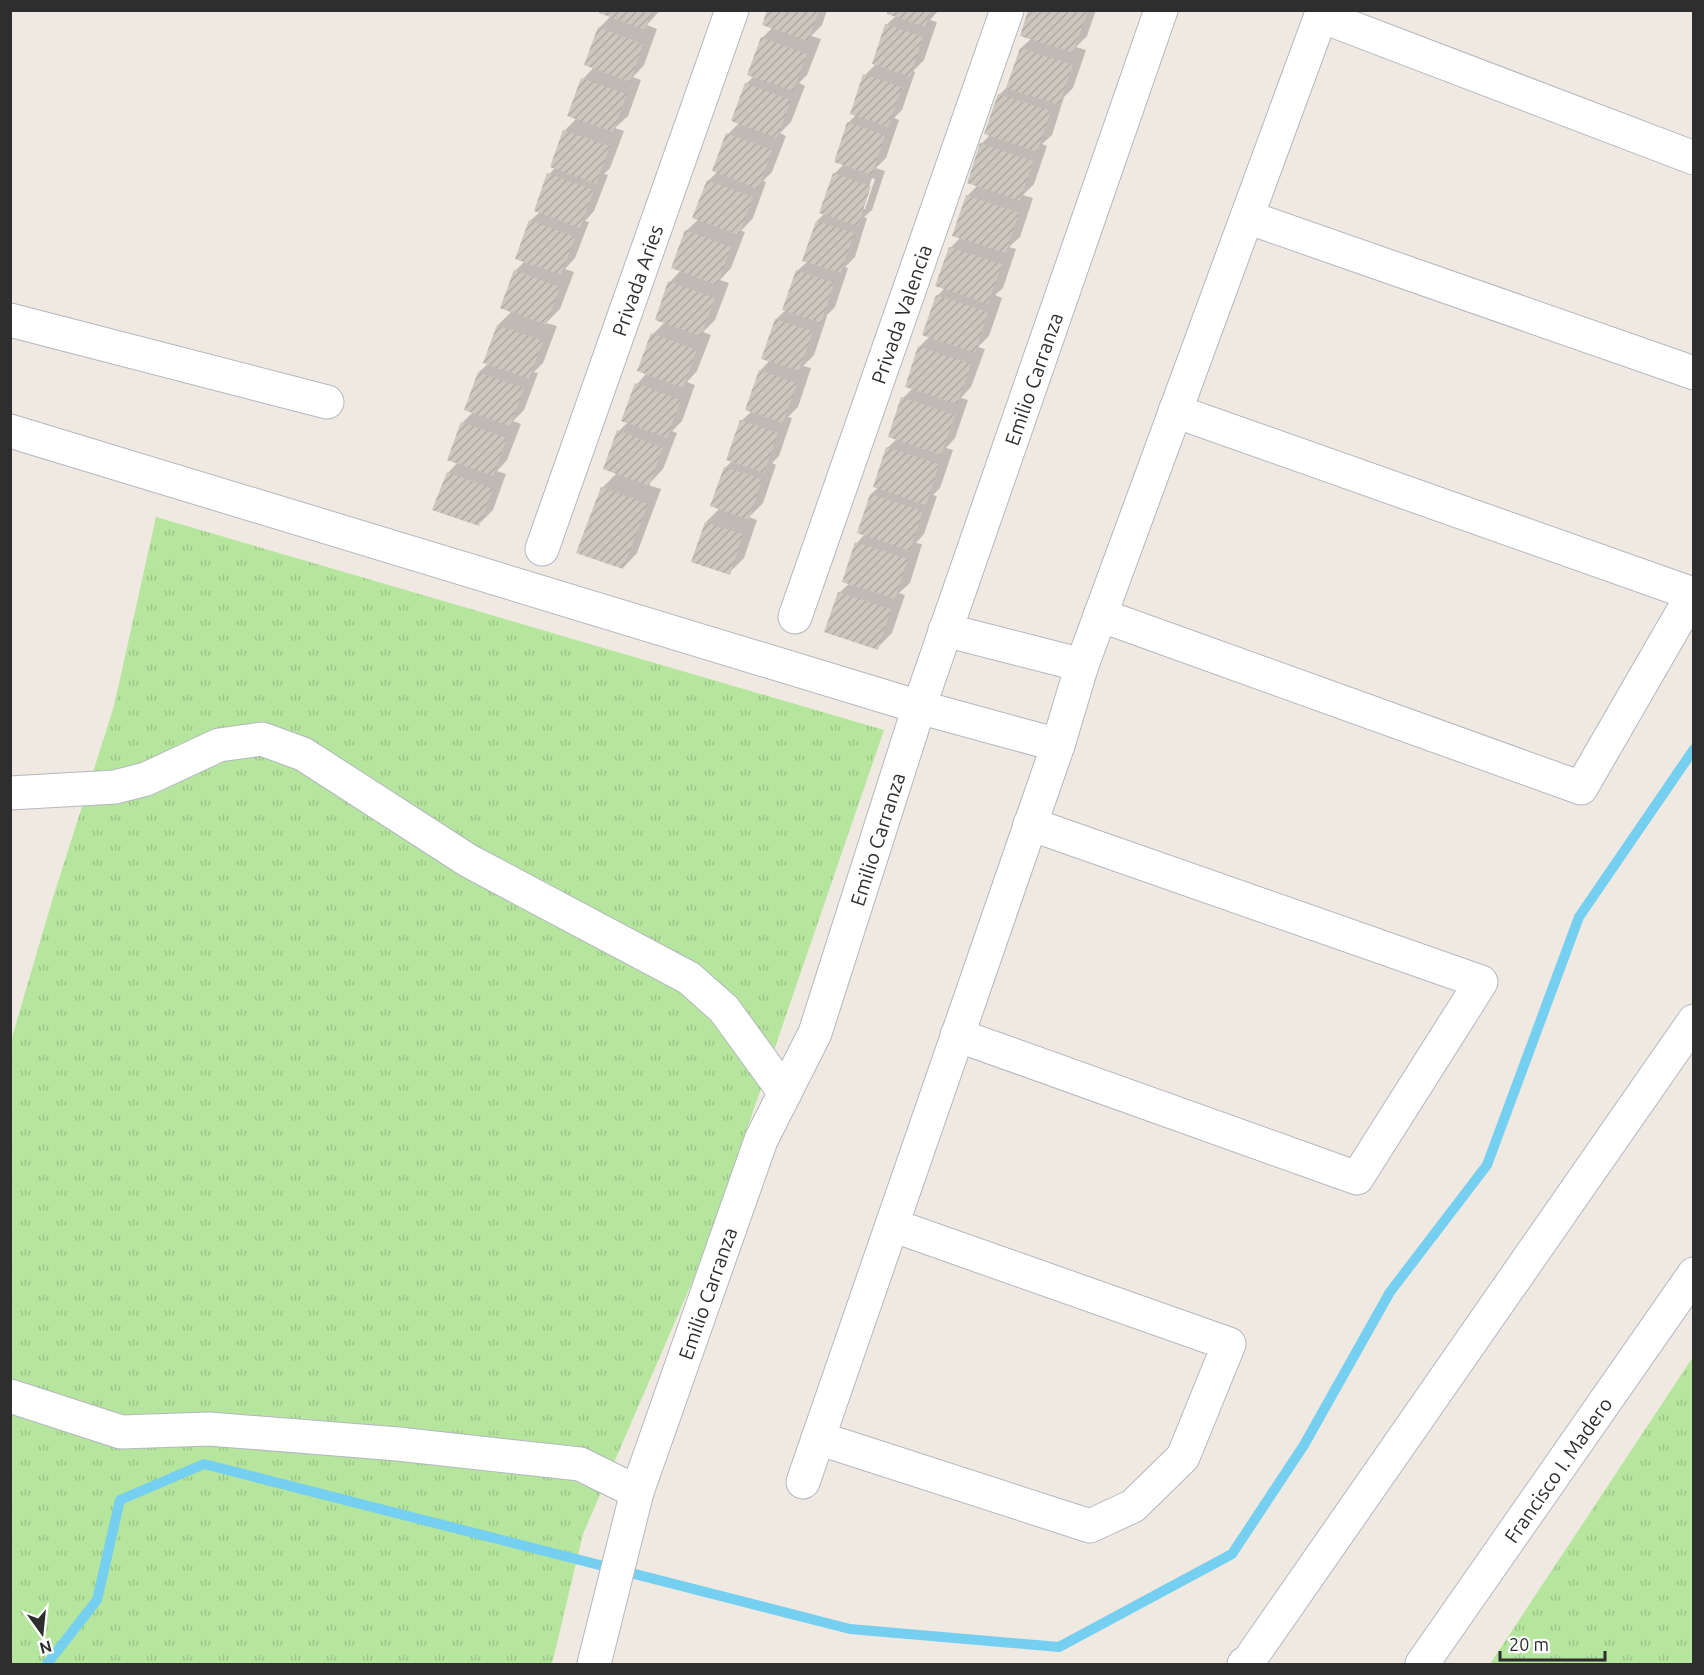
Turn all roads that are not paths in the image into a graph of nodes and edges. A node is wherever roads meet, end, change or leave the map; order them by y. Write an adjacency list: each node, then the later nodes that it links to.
1 (732, 10): 12 (street, Privada Aries)
2 (1007, 10): 14 (street, Privada Valencia)
3 (1161, 10): 15 (street, Emilio Carranza)
4 (1322, 13): 5 (street); 6 (street)
5 (1694, 158)
6 (1247, 217): 8 (street); 10 (street)
7 (10, 320): 9 (street)
8 (1694, 373)
9 (327, 402)
10 (1175, 411): 13 (street); 13 (street)
11 (10, 431): 17 (street)
12 (543, 549)
13 (1100, 615): 16 (street)
14 (795, 617)
15 (945, 630): 16 (street); 17 (street, Emilio Carranza)
16 (1082, 665): 18 (street)
17 (919, 707): 18 (street); 23 (street, Emilio Carranza)
18 (1058, 745): 20 (street)
19 (10, 793): 23 (street)
20 (1030, 824): 22 (street); 22 (street)
21 (1694, 1021): 31 (street)
22 (957, 1035): 24 (street)
23 (785, 1093): 29 (street, Emilio Carranza)
24 (892, 1225): 27 (street); 27 (street)
25 (1694, 1274): 32 (street, Francisco I. Madero)
26 (10, 1396): 29 (street)
27 (818, 1438): 28 (street)
28 (803, 1482)
29 (637, 1492): 30 (street, Emilio Carranza)
30 (594, 1665)
31 (1244, 1665)
32 (1422, 1665)

